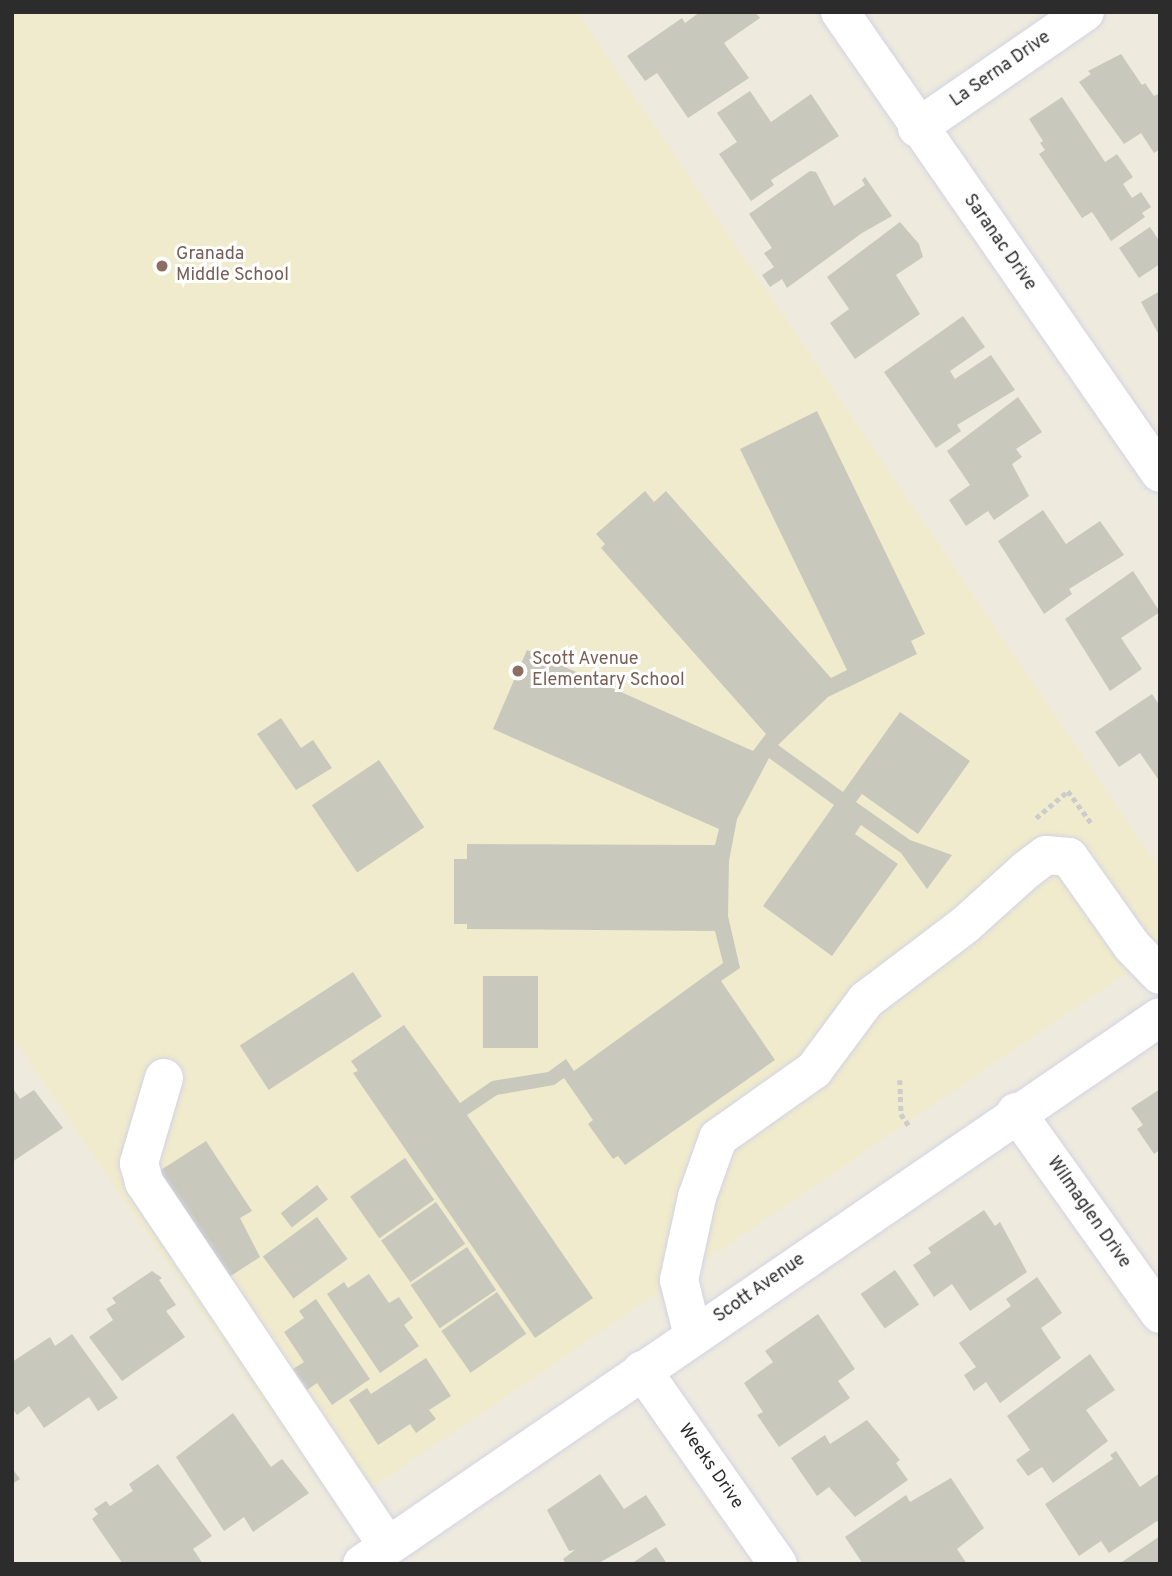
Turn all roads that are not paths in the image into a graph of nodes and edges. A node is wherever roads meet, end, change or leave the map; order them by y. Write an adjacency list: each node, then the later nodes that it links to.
1 (840, 12): 3 (street, Saranac Drive)
2 (1085, 12): 3 (street, La Serna Drive)
3 (917, 128): 4 (street, Saranac Drive)
4 (1160, 473)
5 (1160, 975): 10 (street)
6 (1160, 1017): 8 (street, Scott Avenue)
7 (164, 1078): 12 (street)
8 (1016, 1112): 9 (street, Wilmaglen Drive); 10 (street, Scott Avenue)
9 (1160, 1314)
10 (693, 1336): 11 (street, Scott Avenue)
11 (642, 1370): 12 (street, Scott Avenue); 13 (street, Weeks Drive)
12 (375, 1555)
13 (778, 1564)

